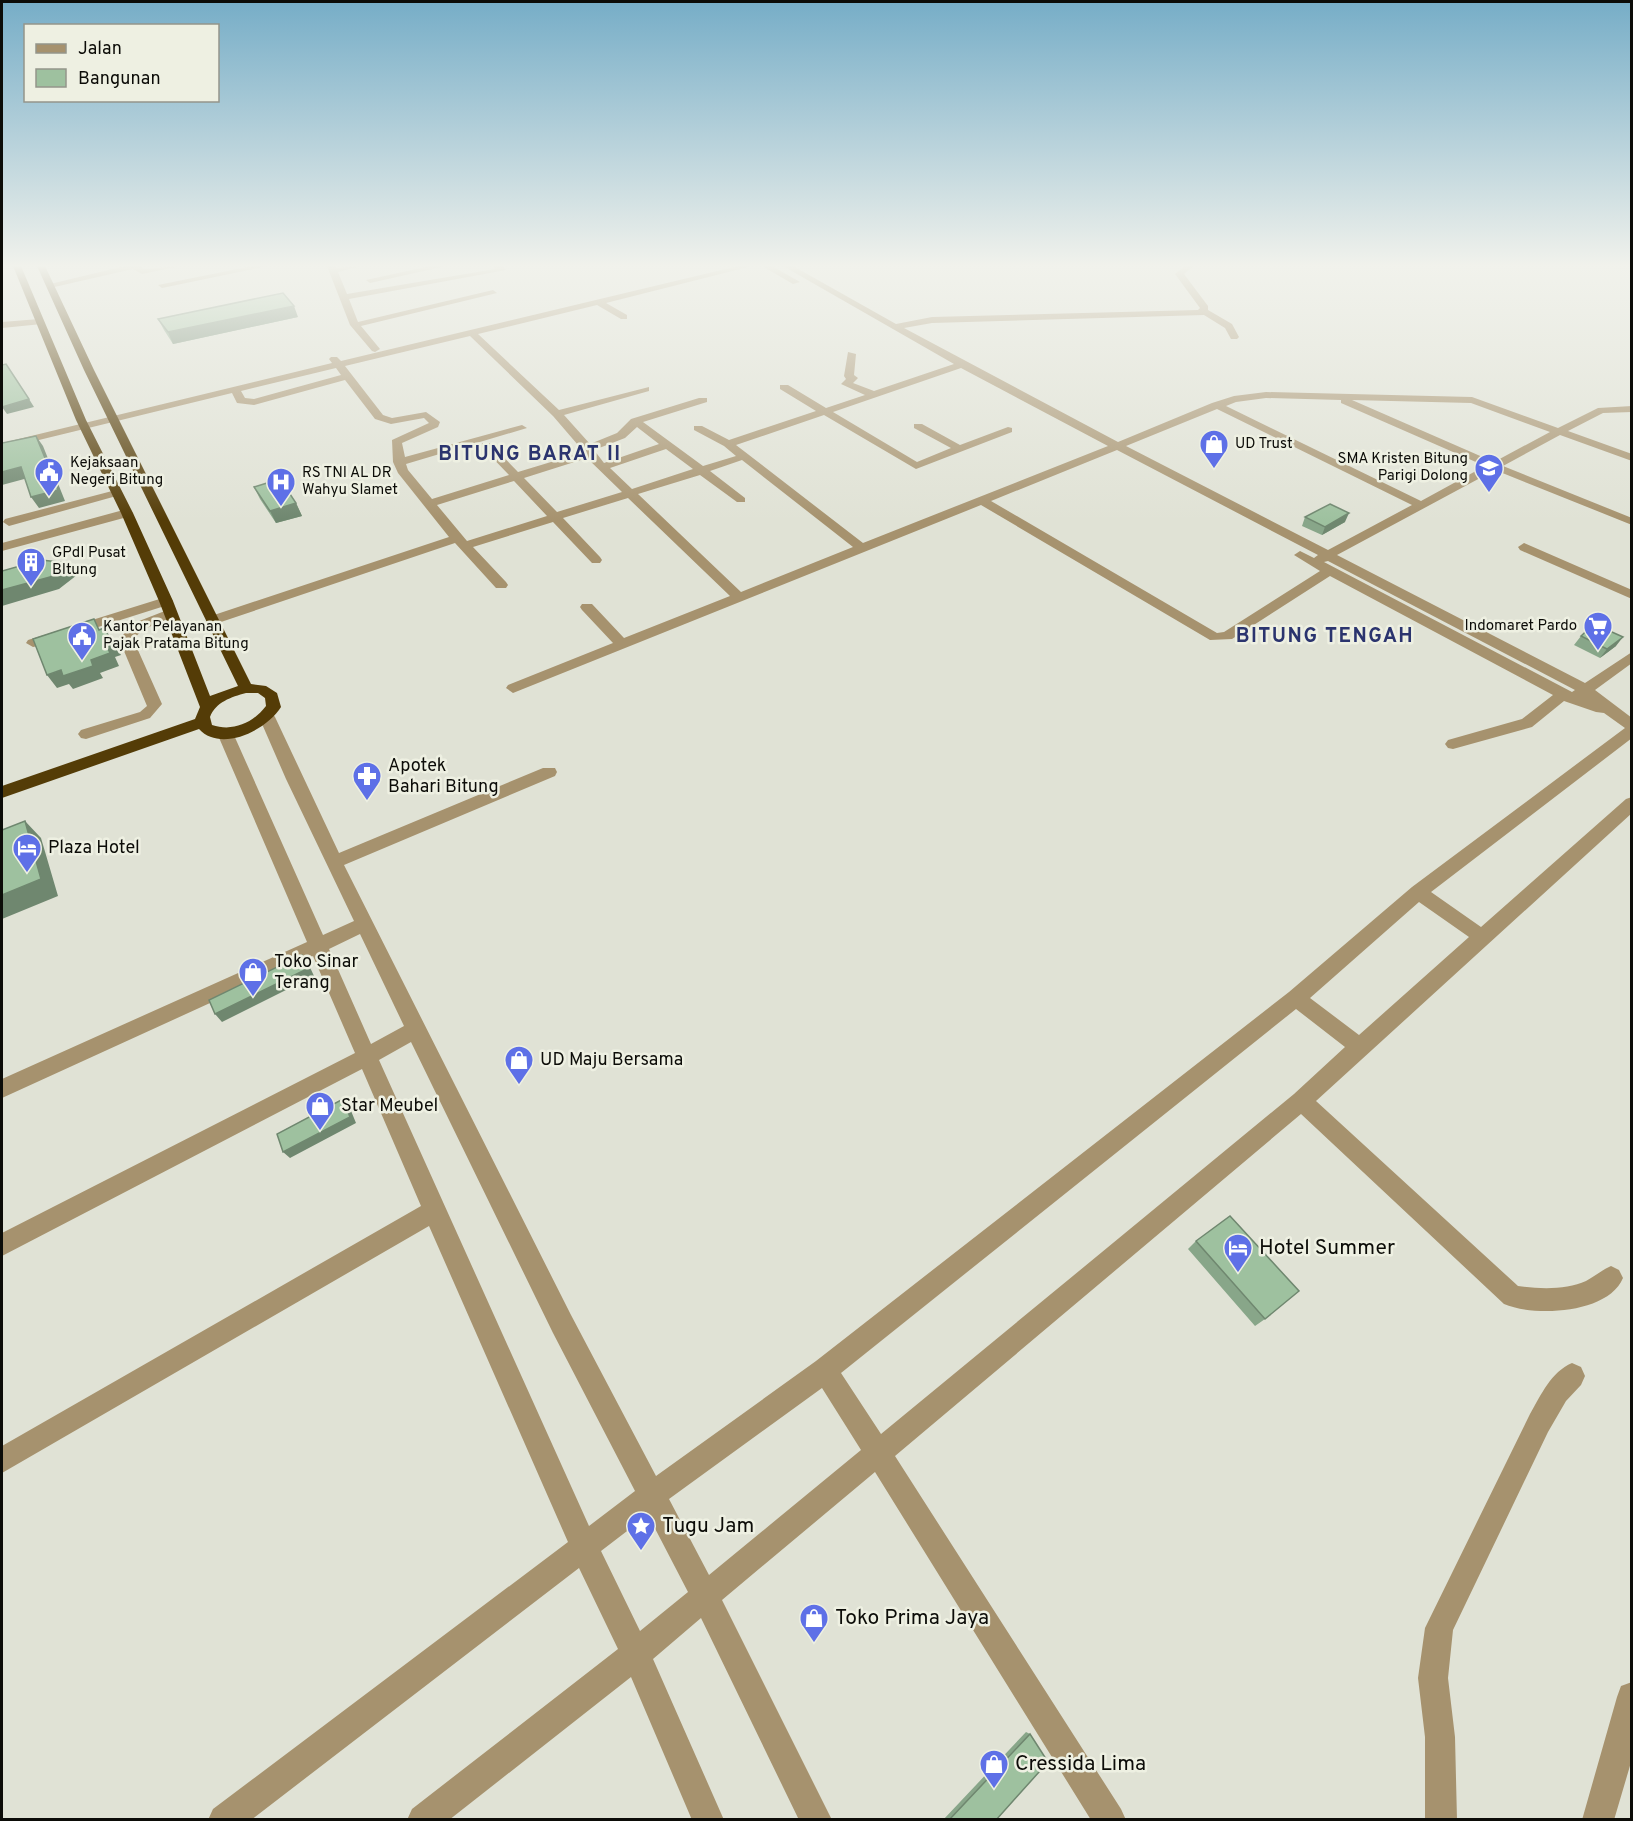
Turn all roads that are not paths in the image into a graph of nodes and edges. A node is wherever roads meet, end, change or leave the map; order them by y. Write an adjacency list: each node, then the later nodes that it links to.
1 (51, 351): 24 (highway)
2 (81, 351): 22 (highway)
3 (369, 351): 9 (street)
4 (388, 351): 9 (street)
5 (491, 351): 21 (street)
6 (927, 351): 10 (street)
7 (933, 351): 10 (street)
8 (851, 354): 15 (street)
9 (336, 362): 11 (street); 14 (street); 22 (street)
10 (957, 367): 15 (street); 35 (street)
11 (346, 377): 14 (street); 39 (street)
12 (784, 387): 20 (street)
13 (645, 389): 21 (street)
14 (236, 391): 22 (street)
15 (875, 394): 20 (street)
16 (1338, 398): 18 (street); 29 (street); 40 (street)
17 (703, 400): 23 (street)
18 (1216, 405): 35 (street); 49 (street)
19 (1632, 409): 29 (street)
20 (826, 411): 31 (street); 34 (street)
21 (557, 414): 36 (street)
22 (112, 417): 24 (street); 53 (highway)
23 (635, 421): 33 (street); 36 (street)
24 (82, 424): 30 (street); 45 (highway)
25 (918, 426): 34 (street)
26 (698, 428): 31 (street)
27 (522, 429): 39 (street)
28 (1008, 430): 34 (street)
29 (1560, 431): 37 (street); 40 (street)
30 (6, 442)
31 (728, 444): 58 (street)
32 (486, 445): 43 (street)
33 (668, 445): 41 (street); 42 (street)
34 (960, 449)
35 (1111, 449): 47 (street); 59 (street); 61 (street)
36 (589, 451): 41 (street); 43 (street)
37 (1632, 458)
38 (737, 459): 42 (street)
39 (399, 462): 48 (street)
40 (1494, 466): 49 (street); 54 (street)
41 (602, 467): 44 (street)
42 (701, 470): 44 (street); 46 (street)
43 (516, 476): 48 (street); 51 (street)
44 (630, 492): 51 (street); 65 (street)
45 (116, 493): 50 (highway); 52 (street)
46 (741, 500)
47 (981, 500): 58 (street); 62 (street)
48 (429, 504): 55 (street)
49 (1421, 505): 59 (street)
50 (127, 513): 53 (highway); 57 (street)
51 (554, 516): 55 (street); 60 (street)
52 (9, 522)
53 (148, 522): 66 (highway); 68 (highway)
54 (1632, 522)
55 (460, 542): 63 (street); 68 (street)
56 (1524, 547): 64 (street)
57 (2, 548)
58 (862, 548): 65 (street)
59 (1327, 555): 61 (street); 74 (street)
60 (596, 560)
61 (1315, 563): 62 (street)
62 (1329, 570): 75 (street)
63 (501, 585)
64 (1632, 595)
65 (739, 597): 70 (street)
66 (168, 607): 69 (street); 77 (highway); 82 (street)
67 (587, 607): 70 (street)
68 (213, 620): 72 (highway)
69 (33, 643)
70 (622, 644): 73 (street)
71 (1632, 656): 74 (street)
72 (246, 688): 77 (highway); 78 (highway)
73 (513, 688)
74 (1586, 690): 75 (street); 76 (street)
75 (1568, 696): 76 (street); 83 (street)
76 (1612, 712): 79 (street)
77 (204, 714): 81 (highway); 85 (highway)
78 (267, 717): 81 (highway); 87 (street)
79 (1632, 725)
80 (1632, 730): 88 (street)
81 (225, 733): 91 (street)
82 (87, 734)
83 (1454, 744)
84 (549, 772): 87 (street)
85 (2, 792)
86 (1632, 803): 90 (street)
87 (335, 862): 89 (street)
88 (1418, 892): 90 (street); 92 (street)
89 (365, 924): 91 (street); 93 (street)
90 (1482, 937): 94 (street)
91 (317, 946): 95 (street); 96 (street)
92 (1296, 998): 94 (street); 101 (street)
93 (416, 1029): 95 (street); 105 (street)
94 (1358, 1046): 97 (street)
95 (366, 1057): 98 (street); 99 (street)
96 (2, 1089)
97 (1301, 1101): 100 (street); 103 (street)
98 (435, 1210): 104 (street); 106 (street)
99 (2, 1245)
100 (1611, 1278)
101 (825, 1370): 103 (street); 105 (street)
102 (1572, 1376): 115 (street)
103 (875, 1452): 107 (street); 114 (street)
104 (2, 1460)
105 (652, 1495): 106 (street); 107 (street)
106 (584, 1548): 108 (street); 110 (street)
107 (705, 1596): 108 (street); 113 (street)
108 (636, 1654): 111 (street); 112 (street)
109 (1632, 1697): 116 (street)
110 (224, 1820)
111 (423, 1820)
112 (708, 1820)
113 (816, 1820)
114 (1110, 1820)
115 (1441, 1820)
116 (1598, 1820)

